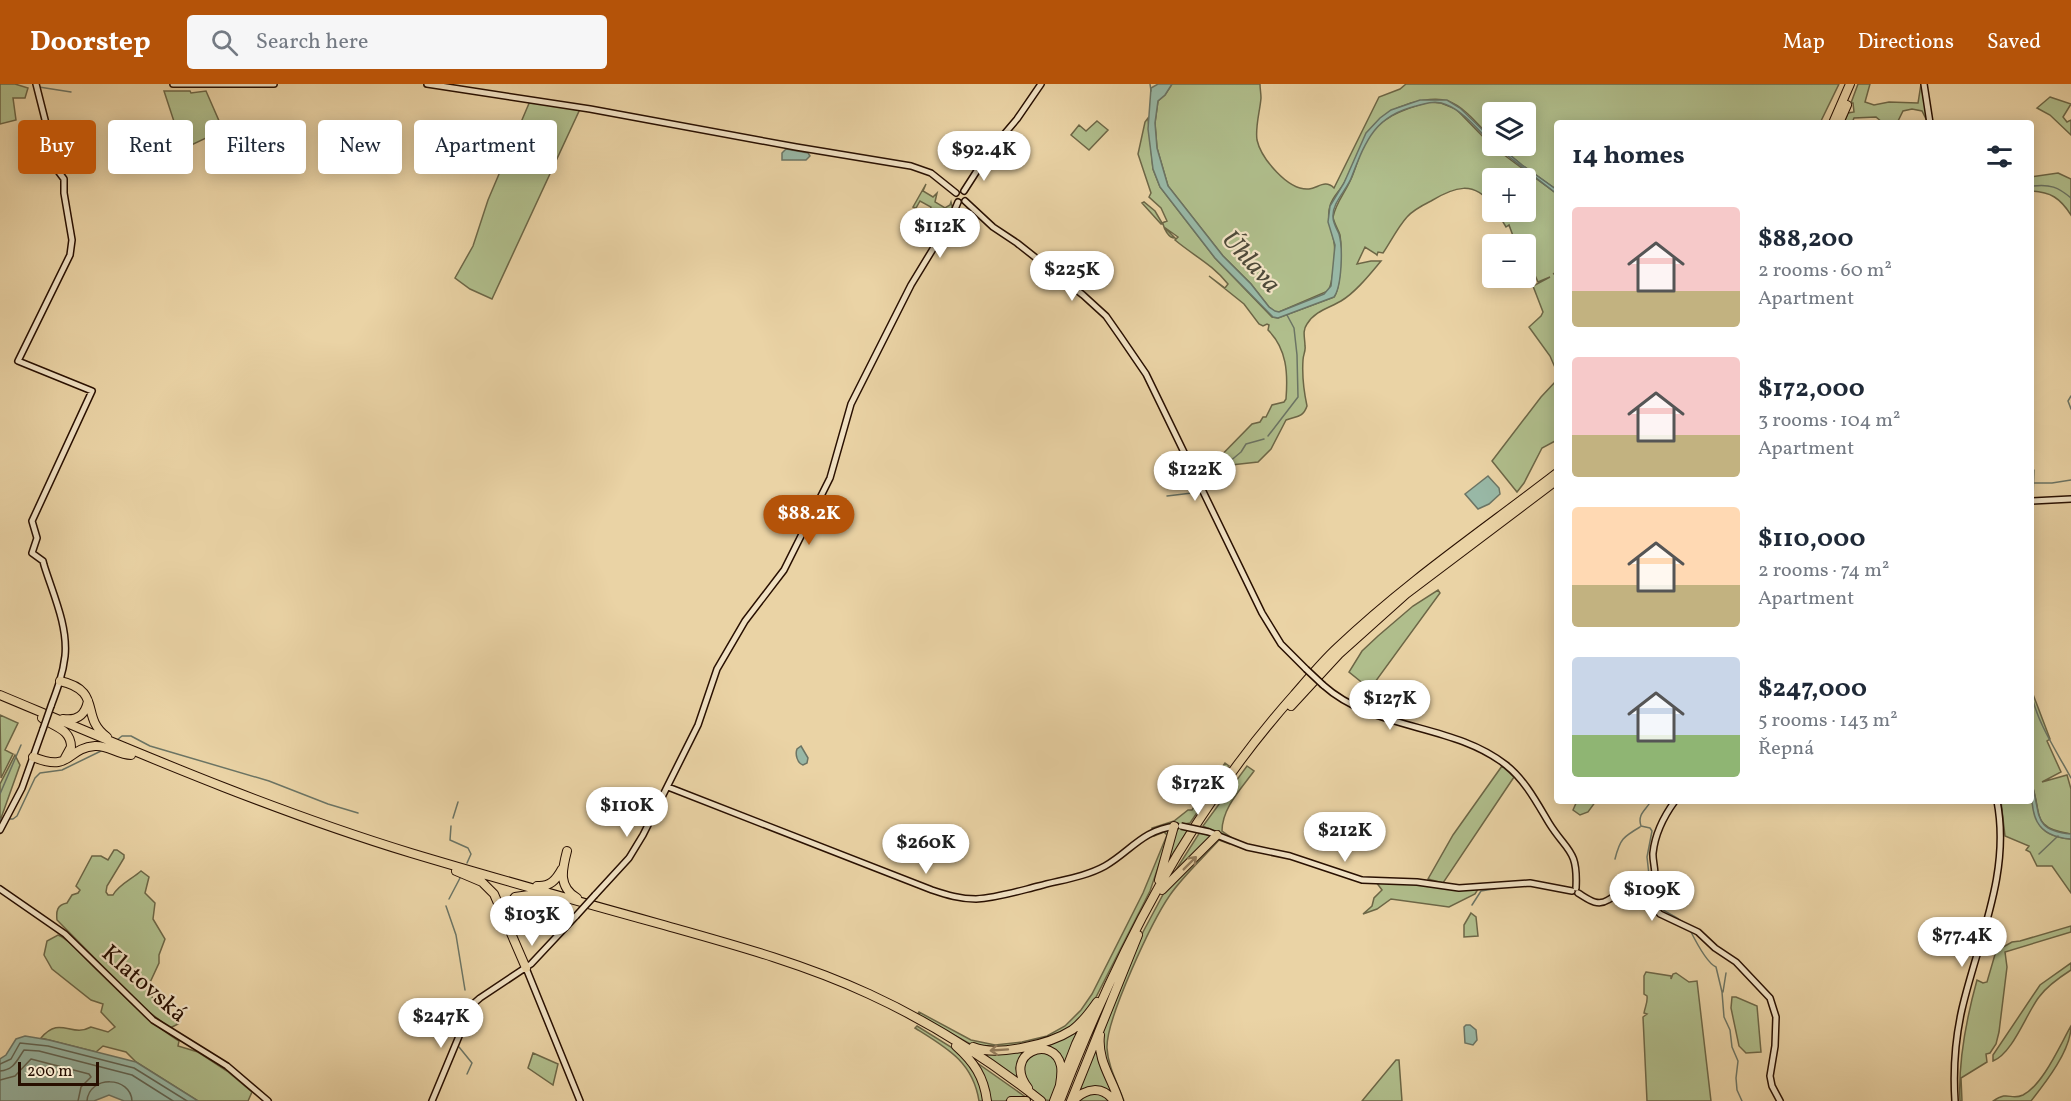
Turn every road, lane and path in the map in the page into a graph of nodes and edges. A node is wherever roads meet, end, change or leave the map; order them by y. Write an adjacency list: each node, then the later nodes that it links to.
1 (36, 84): 21 (street)
2 (173, 84): 9 (street)
3 (274, 84): 9 (street)
4 (427, 84): 14 (street)
5 (1041, 84): 13 (street)
6 (1850, 84): 10 (highway)
7 (1856, 84): 11 (highway)
8 (1924, 84): 12 (street)
9 (192, 85)
10 (1834, 120)
11 (1840, 120)
12 (1930, 120)
13 (964, 192): 14 (street); 15 (street)
14 (956, 193): 16 (street)
15 (965, 201): 16 (street); 43 (street, bridge)
16 (958, 202): 31 (street)
17 (1554, 475): 42 (highway)
18 (1554, 482): 42 (highway)
19 (2071, 499): 20 (street)
20 (2034, 500)
21 (60, 681): 23 (highway); 29 (street, bridge)
22 (0, 695): 25 (highway)
23 (88, 699): 25 (highway); 27 (highway)
24 (0, 700): 26 (highway)
25 (14, 701): 27 (highway)
26 (42, 718): 28 (highway); 30 (highway)
27 (123, 747): 40 (highway)
28 (131, 755): 30 (highway); 39 (highway)
29 (33, 757): 30 (highway); 35 (street)
30 (62, 762)
31 (669, 787): 34 (street); 49 (street, bridge)
32 (1673, 804): 44 (street)
33 (1997, 804): 70 (street)
34 (1178, 826): 36 (street, bridge); 42 (highway)
35 (0, 830)
36 (1213, 833): 42 (highway, one-way to 36); 43 (street)
37 (567, 851): 38 (highway)
38 (563, 868): 40 (highway); 46 (highway)
39 (456, 871): 45 (highway); 47 (highway)
40 (517, 883): 46 (highway)
41 (0, 889): 57 (street, Klatovská)
42 (1159, 889): 48 (highway); 50 (highway)
43 (1575, 890): 44 (street)
44 (1640, 890): 69 (street)
45 (549, 897): 47 (highway); 54 (highway)
46 (592, 904): 53 (highway)
47 (509, 926): 49 (highway)
48 (1138, 935): 51 (highway); 65 (highway)
49 (526, 968): 58 (street); 59 (street)
50 (1113, 975): 52 (highway); 64 (highway)
51 (1113, 997): 66 (highway); 68 (highway)
52 (1097, 1002): 53 (highway, one-way to 53); 55 (highway)
53 (949, 1037): 56 (highway)
54 (956, 1046): 56 (highway); 60 (highway)
55 (1060, 1085): 56 (highway); 63 (highway)
56 (1036, 1099)
57 (268, 1101)
58 (432, 1101)
59 (580, 1101)
60 (987, 1101)
61 (1011, 1101): 62 (highway)
62 (1026, 1101)
63 (1054, 1101)
64 (1060, 1101)
65 (1065, 1101)
66 (1072, 1101): 67 (highway)
67 (1114, 1101)
68 (1119, 1101)
69 (1780, 1101)
70 (1955, 1101)

